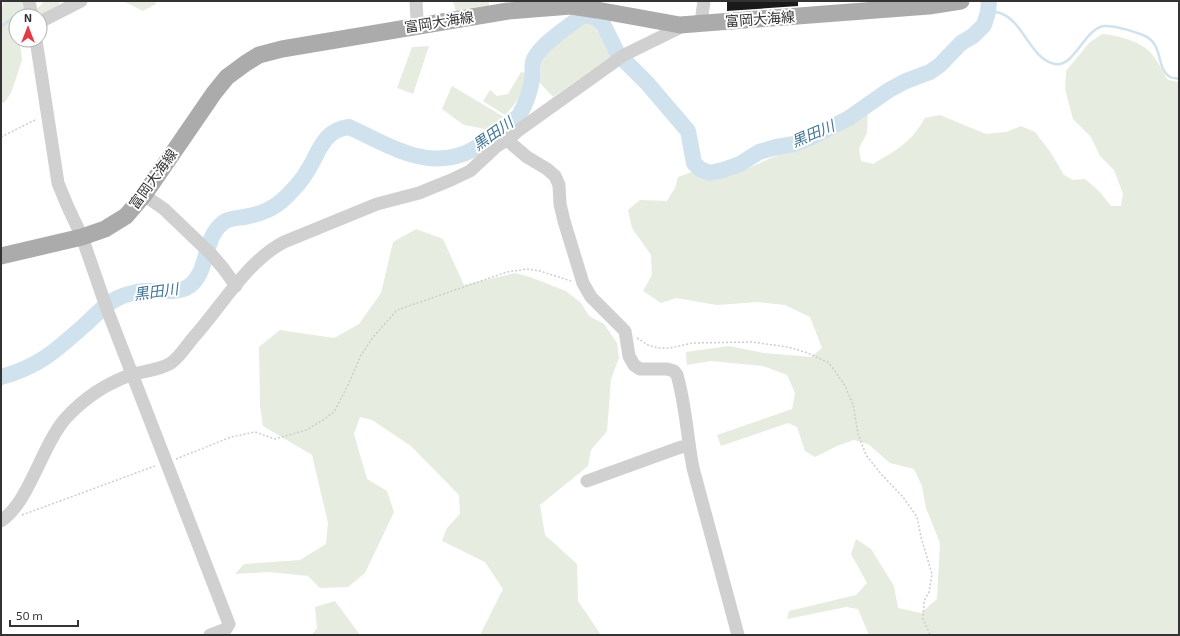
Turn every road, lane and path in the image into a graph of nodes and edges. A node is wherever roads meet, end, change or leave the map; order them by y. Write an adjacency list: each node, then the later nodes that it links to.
1 (81, 1): 5 (street)
2 (416, 1): 8 (street)
3 (704, 1): 6 (street)
4 (961, 1): 6 (main road, 富岡大海線)
5 (48, 18)
6 (702, 23): 7 (main road, 富岡大海線)
7 (680, 25): 8 (main road, 富岡大海線); 12 (street)
8 (413, 27): 13 (main road, 富岡大海線)
9 (37, 48): 10 (street)
10 (47, 117): 11 (path); 14 (street)
11 (1, 137)
12 (507, 140): 16 (street); 17 (street)
13 (144, 195): 14 (main road, 富岡大海線); 17 (street)
14 (82, 237): 15 (main road, 富岡大海線); 19 (street)
15 (1, 256)
16 (583, 283): 18 (street); 21 (path)
17 (236, 286): 19 (street)
18 (625, 331): 20 (street); 27 (path)
19 (132, 375): 21 (street); 23 (street)
20 (689, 447): 22 (street); 26 (street)
21 (166, 462): 23 (path); 24 (street)
22 (587, 481)
23 (4, 519)
24 (229, 632): 25 (street)
25 (210, 635)
26 (738, 635)
27 (930, 635)

